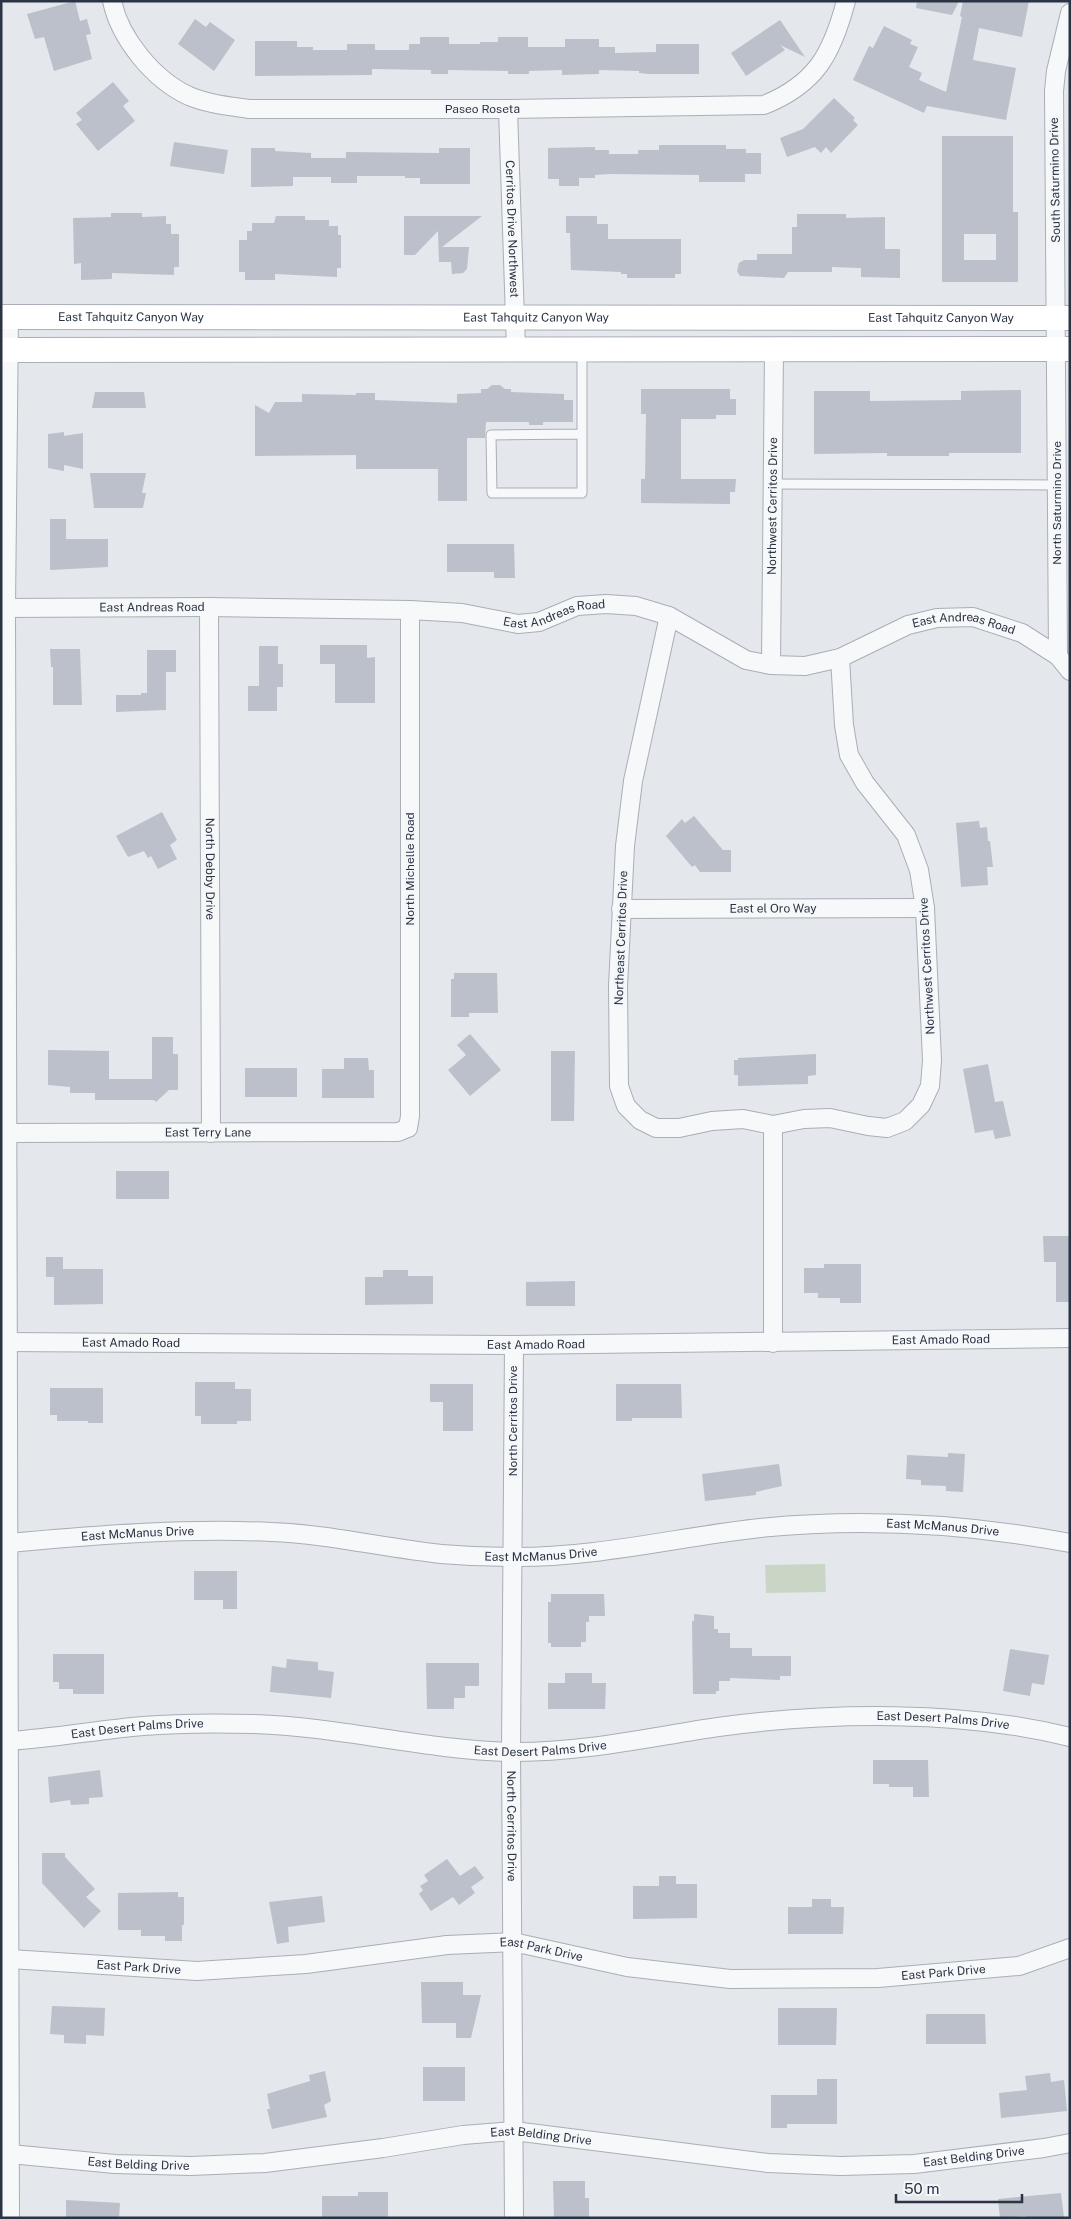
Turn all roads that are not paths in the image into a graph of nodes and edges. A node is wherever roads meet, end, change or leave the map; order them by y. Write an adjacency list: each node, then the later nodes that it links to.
1 (112, 1): 4 (street, Paseo Roseta)
2 (846, 1): 4 (street, Paseo Roseta)
3 (1070, 13): 7 (street, South Saturmino Drive)
4 (508, 108): 6 (street, Cerritos Drive Northwest)
5 (5, 317): 6 (main road, East Tahquitz Canyon Way); 12 (street)
6 (515, 317): 7 (main road, East Tahquitz Canyon Way); 8 (street, Cerritos Drive Northwest)
7 (1063, 318): 11 (street, South Saturmino Drive)
8 (516, 349): 9 (main road); 12 (main road)
9 (582, 349): 10 (main road); 13 (lane)
10 (774, 349): 11 (main road); 14 (street, Northwest Cerritos Drive)
11 (1063, 349): 15 (street, North Saturmino Drive)
12 (5, 350): 17 (street)
13 (582, 434): 13 (lane)
14 (772, 484): 15 (lane); 22 (street, Northwest Cerritos Drive)
15 (1057, 485): 20 (street, North Saturmino Drive)
16 (209, 607): 17 (street, East Andreas Road); 18 (street, East Andreas Road); 29 (street, North Debby Drive)
17 (4, 608): 28 (street)
18 (410, 610): 19 (street, East Andreas Road); 27 (street, North Michelle Road)
19 (669, 616): 22 (street, East Andreas Road); 25 (street, Northeast Cerritos Drive)
20 (1058, 656): 21 (street, East Andreas Road); 23 (street, East Andreas Road)
21 (840, 658): 22 (street, East Andreas Road); 24 (street, Northwest Cerritos Drive)
22 (771, 665)
23 (1070, 671)
24 (925, 908): 25 (street, East el Oro Way); 26 (street, Northwest Cerritos Drive)
25 (621, 910): 26 (street, Northeast Cerritos Drive)
26 (773, 1125): 32 (street)
27 (408, 1128): 29 (street, East Terry Lane)
28 (7, 1133): 29 (street, East Terry Lane); 31 (street)
29 (211, 1133)
30 (1070, 1338): 32 (street, East Amado Road)
31 (4, 1342): 33 (street, East Amado Road); 34 (street)
32 (773, 1343): 33 (street, East Amado Road)
33 (514, 1345): 36 (street, North Cerritos Drive)
34 (9, 1543): 36 (street, East McManus Drive); 38 (street)
35 (1070, 1543): 36 (street, East McManus Drive)
36 (512, 1557): 39 (street, North Cerritos Drive)
37 (1070, 1737): 39 (street, East Desert Palms Drive)
38 (9, 1740): 39 (street, East Desert Palms Drive); 42 (street)
39 (511, 1752): 40 (street, North Cerritos Drive)
40 (513, 1942): 41 (street, East Park Drive); 42 (street, East Park Drive); 43 (street, North Cerritos Drive)
41 (1070, 1948)
42 (10, 1959): 45 (street)
43 (514, 2132): 44 (street, East Belding Drive); 45 (street, East Belding Drive); 47 (street, North Cerritos Drive)
44 (1070, 2143)
45 (10, 2154): 46 (street)
46 (10, 2218)
47 (514, 2218)

